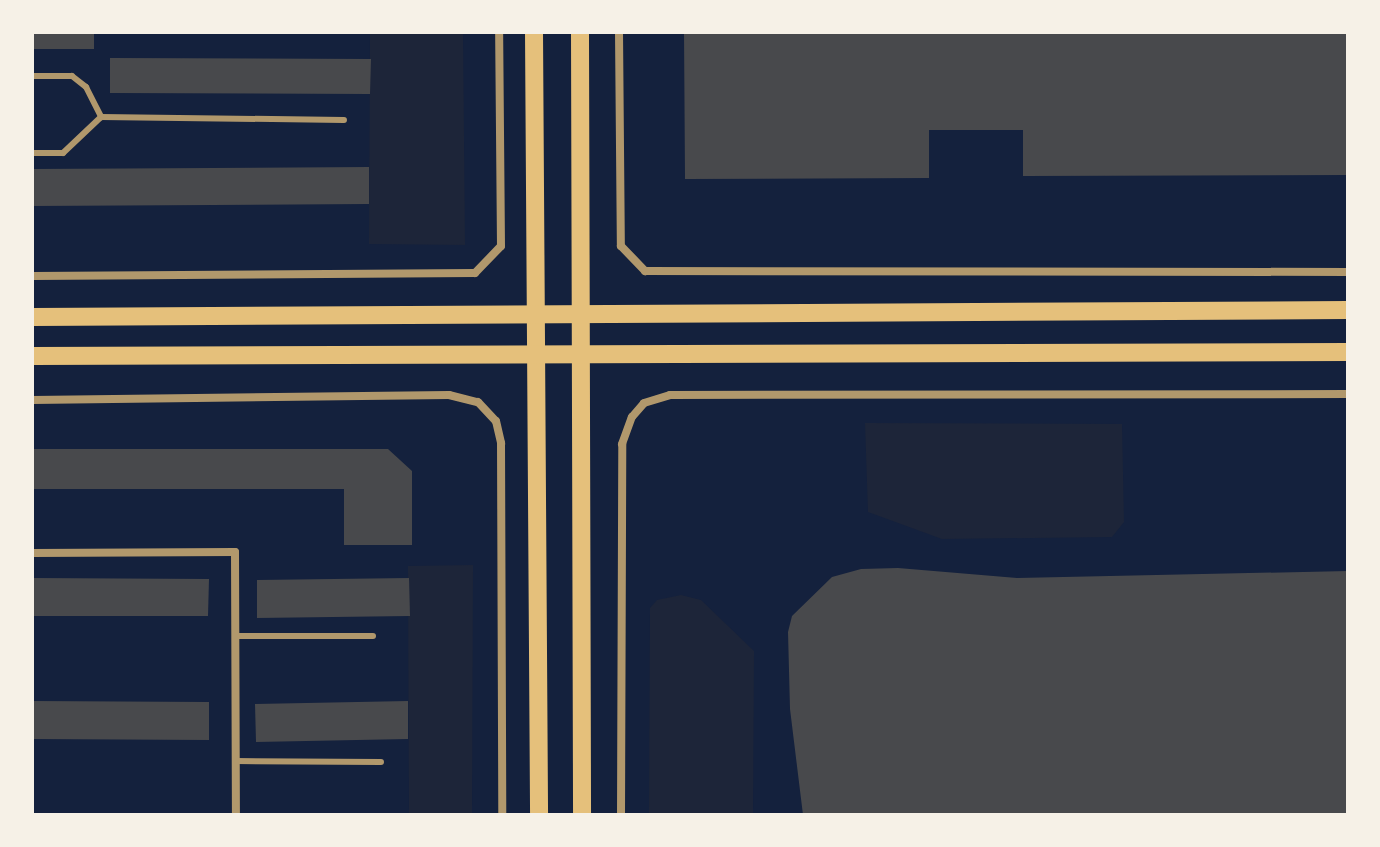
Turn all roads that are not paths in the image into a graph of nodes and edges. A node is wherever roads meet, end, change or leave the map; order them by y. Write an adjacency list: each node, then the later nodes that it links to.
1 (499, 32): 10 (street)
2 (534, 32): 12 (main road)
3 (580, 32): 13 (main road)
4 (619, 32): 9 (street)
5 (32, 76): 6 (lane)
6 (101, 117): 7 (lane); 8 (lane)
7 (344, 120)
8 (32, 153)
9 (1348, 272)
10 (32, 276)
11 (1348, 310): 13 (main road)
12 (535, 315): 13 (main road); 14 (main road); 17 (main road)
13 (581, 315): 18 (main road)
14 (32, 317)
15 (1348, 352): 18 (main road)
16 (32, 356): 17 (main road)
17 (535, 356): 18 (main road); 28 (main road)
18 (582, 356): 29 (main road)
19 (1348, 394): 30 (street)
20 (32, 400): 27 (street)
21 (32, 553): 22 (street)
22 (235, 636): 23 (lane); 24 (street)
23 (373, 636)
24 (236, 761): 25 (lane); 26 (street)
25 (381, 762)
26 (236, 815)
27 (502, 815)
28 (539, 815)
29 (582, 815)
30 (621, 815)

